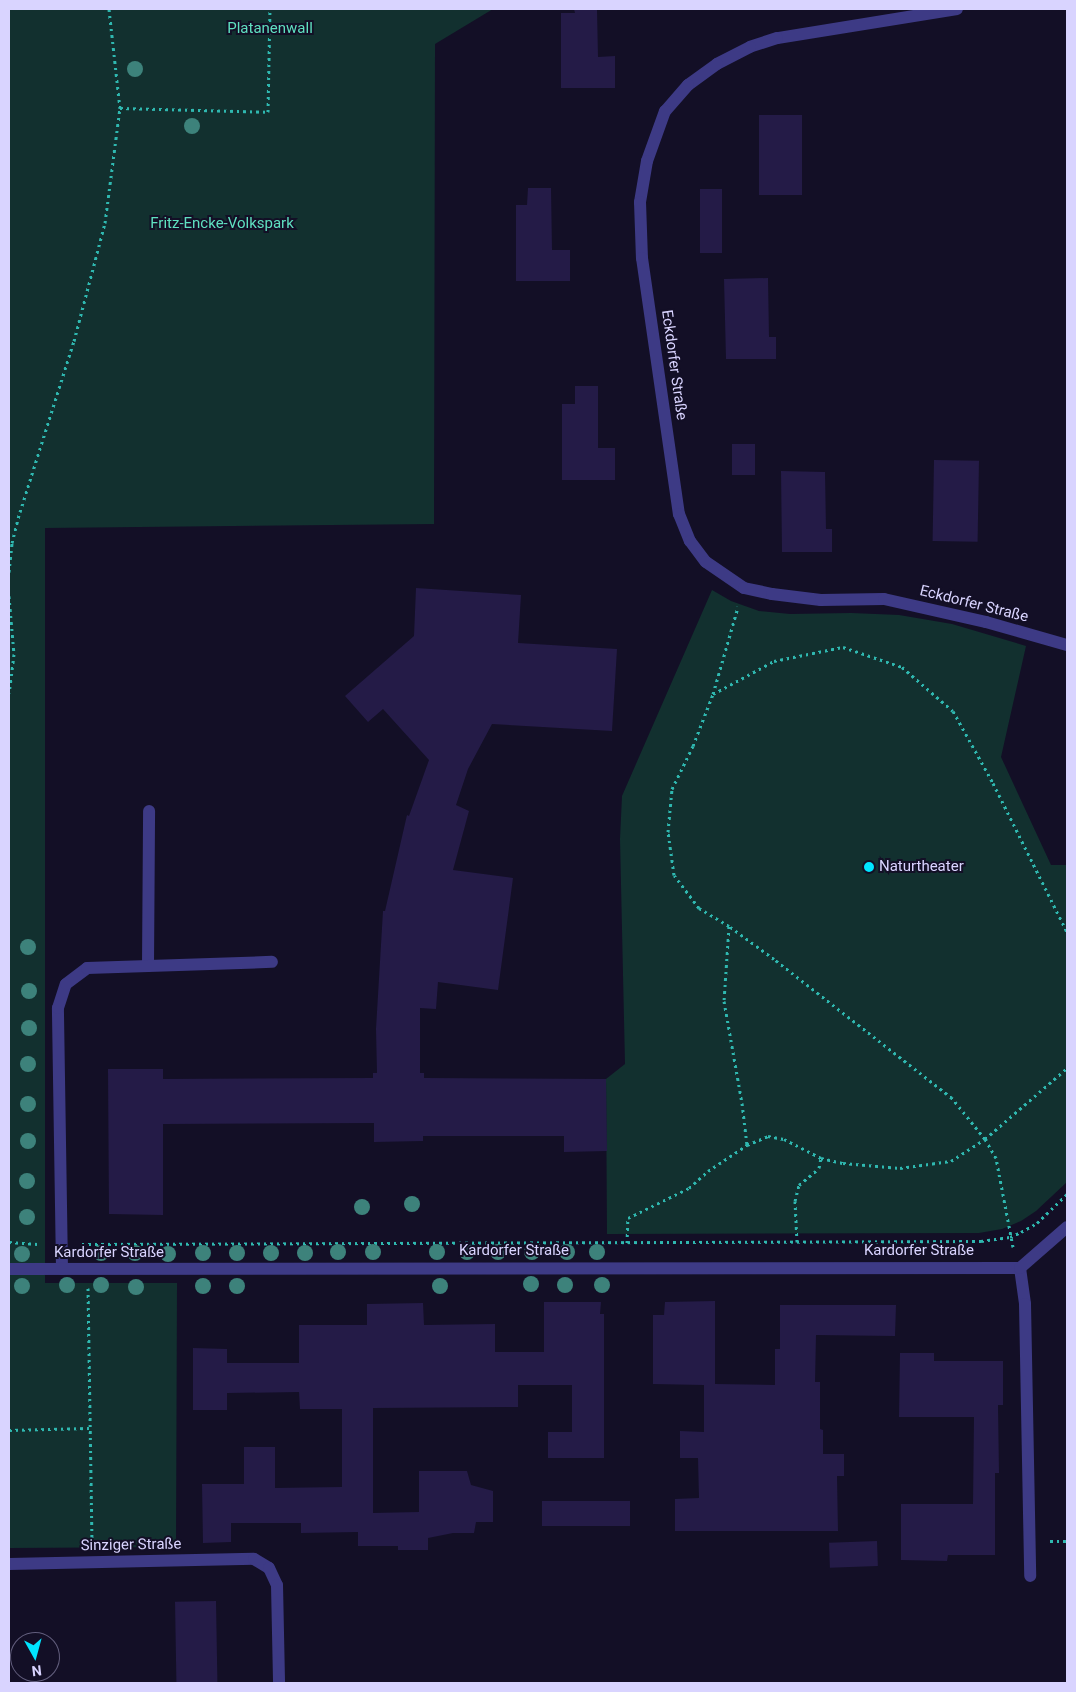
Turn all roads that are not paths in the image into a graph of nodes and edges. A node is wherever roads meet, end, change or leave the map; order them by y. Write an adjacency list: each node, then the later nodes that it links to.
1 (957, 9): 2 (street, Eckdorfer Straße)
2 (1067, 645)
3 (148, 811): 5 (street)
4 (272, 962): 5 (street)
5 (148, 966): 9 (street)
6 (1067, 1227): 7 (street)
7 (1020, 1268): 9 (street, Kardorfer Straße); 11 (street)
8 (9, 1269): 9 (street, Kardorfer Straße)
9 (62, 1269)
10 (9, 1564): 12 (street, Sinziger Straße)
11 (1030, 1576)
12 (279, 1683)

